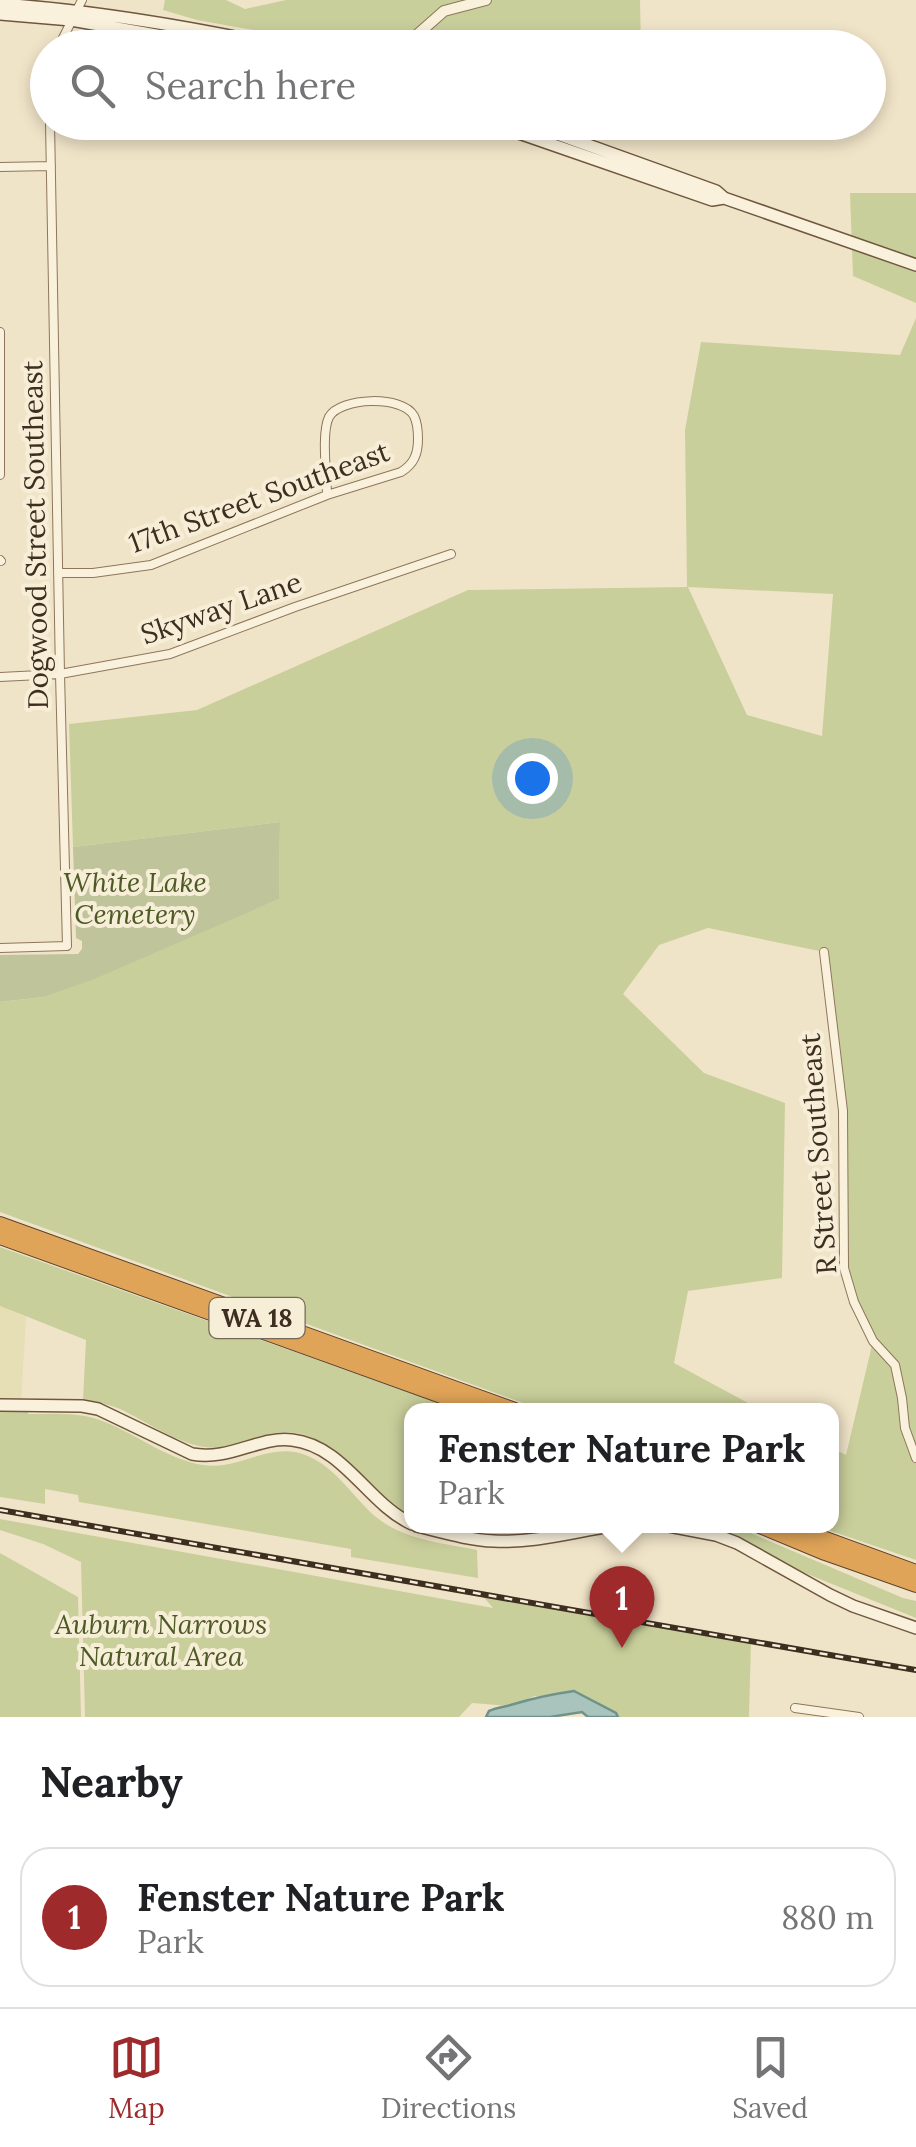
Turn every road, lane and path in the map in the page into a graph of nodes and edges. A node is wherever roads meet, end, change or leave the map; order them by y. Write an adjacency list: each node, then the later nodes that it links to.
1 (94, 0): 6 (main road)
2 (486, 0): 9 (street)
3 (0, 4): 4 (main road)
4 (77, 10): 5 (main road); 6 (main road); 7 (main road)
5 (0, 14)
6 (113, 15): 8 (main road)
7 (156, 30)
8 (198, 30)
9 (422, 30)
10 (50, 140): 14 (street, Dogwood Street Southeast)
11 (538, 140): 15 (main road)
12 (574, 140): 15 (main road)
13 (0, 166): 14 (street)
14 (51, 166): 22 (street, Dogwood Street Southeast)
15 (724, 198): 16 (main road)
16 (916, 265)
17 (0, 332): 18 (street)
18 (0, 418): 19 (street)
19 (0, 475)
20 (327, 495): 20 (street, 17th Street Southeast); 22 (street, 17th Street Southeast)
21 (451, 554): 23 (street, Skyway Lane)
22 (58, 573): 23 (street, Dogwood Street Southeast)
23 (60, 674): 24 (street, Skyway Lane); 25 (street, Dogwood Street Southeast)
24 (0, 677)
25 (0, 948)
26 (824, 952): 32 (street, R Street Southeast)
27 (0, 1224): 30 (highway, WA 18)
28 (0, 1237): 29 (highway, WA 18)
29 (461, 1403)
30 (496, 1403)
31 (0, 1405): 33 (main road)
32 (916, 1458)
33 (404, 1520)
34 (446, 1533): 35 (main road)
35 (571, 1533)
36 (706, 1533): 41 (main road)
37 (777, 1533): 40 (highway)
38 (809, 1533): 39 (highway)
39 (916, 1572)
40 (916, 1585)
41 (916, 1628)
42 (795, 1708): 43 (street)
43 (859, 1717)

